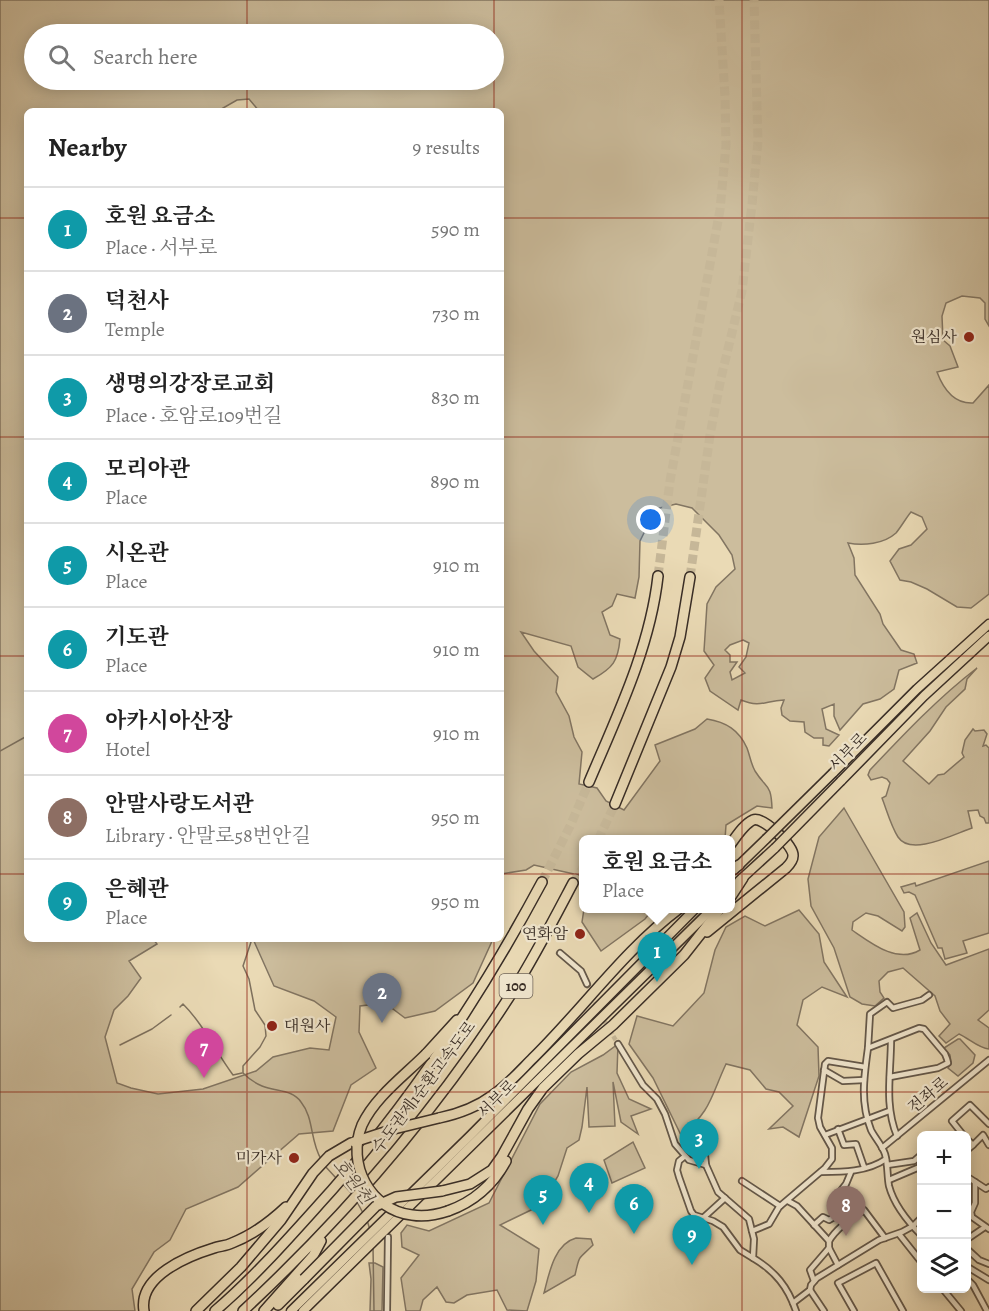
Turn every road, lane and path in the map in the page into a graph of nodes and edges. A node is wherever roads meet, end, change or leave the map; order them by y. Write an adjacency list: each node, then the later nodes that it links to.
1 (658, 576): 5 (highway)
2 (690, 577): 6 (highway)
3 (989, 624): 8 (highway, 서부로, bridge)
4 (989, 636): 10 (highway, 서부로, bridge)
5 (589, 782)
6 (615, 804)
7 (735, 839): 15 (highway)
8 (740, 865): 9 (highway)
9 (735, 868)
10 (743, 878): 13 (highway, 서부로); 14 (highway)
11 (542, 882): 27 (highway, 수도권제1순환고속도로 / 100)
12 (573, 883): 69 (highway, 수도권제1순환고속도로 / 100, bridge)
13 (735, 885)
14 (735, 890)
15 (735, 908)
16 (671, 913): 22 (highway)
17 (674, 913): 22 (highway)
18 (692, 913): 87 (highway, 서부로)
19 (709, 913): 87 (highway, 서부로)
20 (718, 913): 24 (highway)
21 (729, 913): 24 (highway)
22 (663, 921): 64 (highway, bridge)
23 (560, 953): 25 (street)
24 (684, 955): 38 (highway)
25 (587, 984)
26 (928, 995): 30 (street)
27 (472, 1003): 38 (highway, bridge); 94 (highway, 수도권제1순환고속도로 / 100, bridge)
28 (891, 1040): 30 (street); 34 (street); 34 (street)
29 (618, 1044): 48 (street)
30 (868, 1048): 32 (street)
31 (988, 1062): 43 (street, 전좌로)
32 (865, 1067): 33 (street); 35 (street)
33 (824, 1070): 35 (street); 42 (street)
34 (890, 1077): 36 (street)
35 (864, 1080): 37 (street)
36 (889, 1111): 37 (street); 43 (street)
37 (867, 1117): 40 (street); 47 (street)
38 (521, 1122): 97 (highway, bridge)
39 (989, 1124): 41 (street)
40 (838, 1129): 42 (street); 52 (street)
41 (960, 1131)
42 (825, 1135): 54 (street)
43 (897, 1136): 47 (street, 전좌로)
44 (704, 1145): 51 (street)
45 (973, 1145): 46 (street)
46 (989, 1145)
47 (882, 1148): 50 (street)
48 (685, 1156): 51 (street); 65 (street)
49 (917, 1158): 50 (street)
50 (886, 1162): 52 (street); 57 (street)
51 (706, 1165): 61 (street)
52 (864, 1167): 55 (street)
53 (917, 1168): 57 (street)
54 (821, 1172): 55 (street); 62 (street)
55 (851, 1172): 67 (street)
56 (971, 1179): 59 (street)
57 (889, 1180): 68 (street)
58 (742, 1181): 63 (street)
59 (975, 1182): 60 (street); 70 (street)
60 (989, 1187)
61 (725, 1198): 65 (street); 71 (street)
62 (788, 1201): 63 (street); 67 (street)
63 (780, 1206): 71 (street)
64 (283, 1212): 92 (highway); 93 (highway)
65 (703, 1218): 80 (street)
66 (917, 1222): 68 (street)
67 (814, 1225): 77 (street)
68 (913, 1226): 72 (street); 73 (street)
69 (327, 1228): 95 (highway, 수도권제1순환고속도로 / 100); 96 (highway)
70 (987, 1228): 76 (street)
71 (752, 1231): 80 (street)
72 (917, 1231)
73 (899, 1234): 75 (street); 81 (street)
74 (388, 1237): 100 (street)
75 (885, 1238): 77 (street); 83 (street)
76 (968, 1239)
77 (829, 1241): 78 (street)
78 (829, 1248): 83 (street); 86 (street)
79 (971, 1253): 82 (street)
80 (753, 1258): 91 (street)
81 (917, 1258)
82 (989, 1264)
83 (838, 1265): 86 (street)
84 (971, 1269): 85 (street)
85 (989, 1280)
86 (814, 1281): 89 (street)
87 (325, 1282): 98 (highway, 서부로); 99 (highway, 서부로)
88 (971, 1283): 106 (street)
89 (810, 1290): 91 (street); 102 (street)
90 (946, 1293): 105 (street)
91 (793, 1303): 101 (street)
92 (143, 1309)
93 (196, 1311)
94 (215, 1311)
95 (243, 1311)
96 (264, 1311)
97 (272, 1311)
98 (291, 1311)
99 (303, 1311)
100 (387, 1311)
101 (796, 1311)
102 (824, 1311)
103 (854, 1311): 104 (street)
104 (903, 1311)
105 (961, 1311)
106 (987, 1311)

